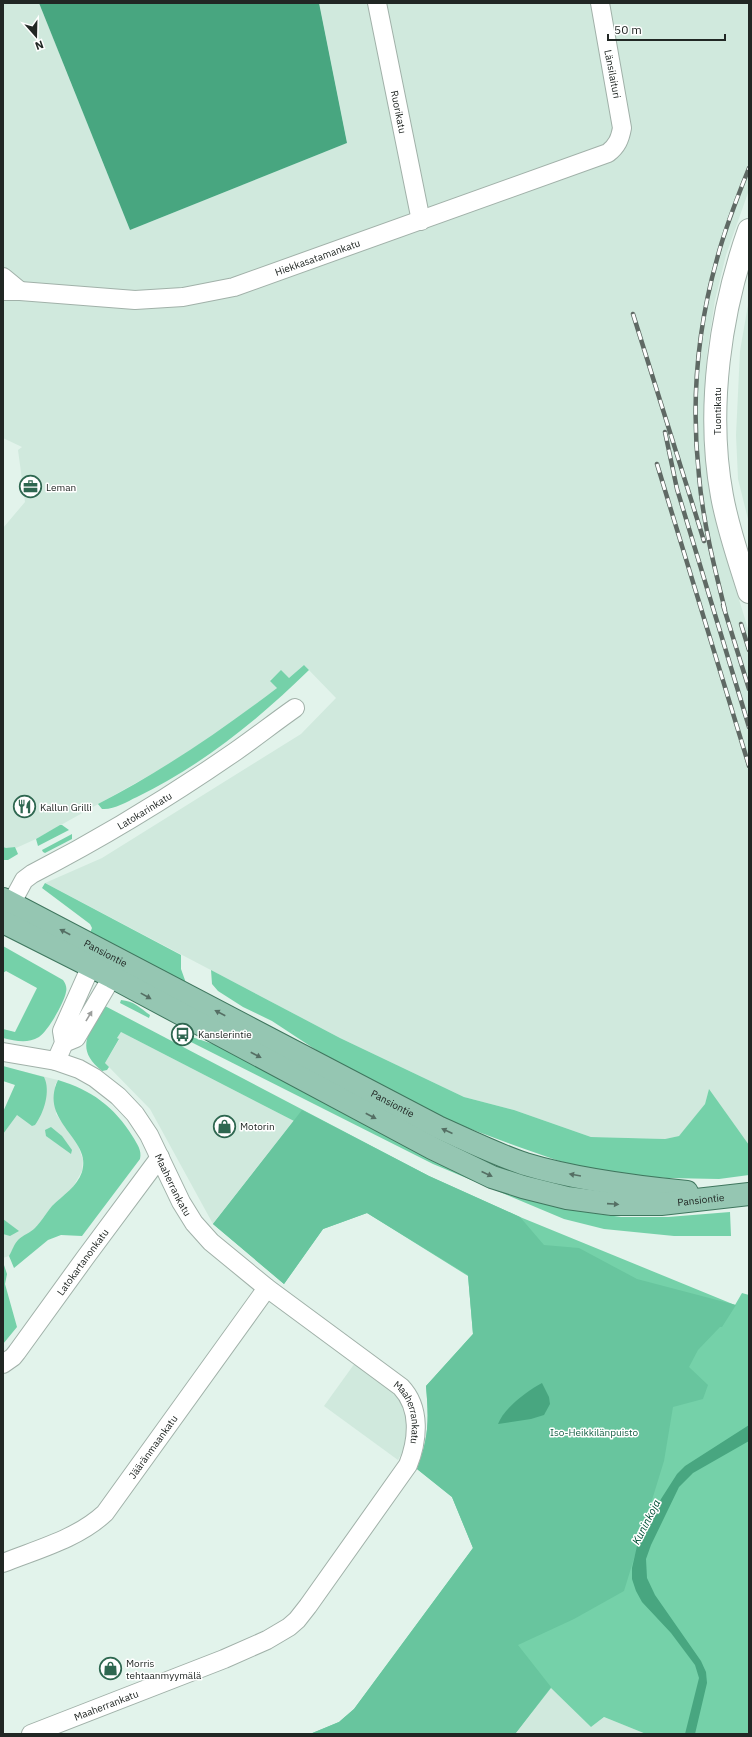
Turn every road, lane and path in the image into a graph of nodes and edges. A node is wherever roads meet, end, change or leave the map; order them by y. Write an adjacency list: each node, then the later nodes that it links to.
1 (377, 3): 4 (street, Ruorikatu)
2 (600, 3): 3 (street, Länsilaituri)
3 (617, 144): 4 (street, Hiekkasatamankatu)
4 (421, 221): 7 (street, Hiekkasatamankatu)
5 (749, 230): 8 (street, Tuontikatu)
6 (3, 277): 7 (street)
7 (12, 291)
8 (749, 592)
9 (295, 708): 10 (street, Latokarinkatu)
10 (5, 910): 11 (main road, Pansiontie); 12 (main road, Pansiontie, one-way to 10)
11 (92, 966): 12 (main road, Pansiontie); 13 (street)
12 (112, 967): 13 (street, one-way to 12); 17 (main road, Pansiontie)
13 (64, 1043): 15 (street)
14 (3, 1052): 15 (street)
15 (56, 1061): 16 (street, Maaherrankatu)
16 (160, 1157): 18 (street, Maaherrankatu); 19 (street, Latokartanonkatu)
17 (749, 1194)
18 (267, 1288): 20 (street, Jääränmaankatu); 21 (street, Maaherrankatu)
19 (3, 1364)
20 (3, 1563)
21 (31, 1734)

